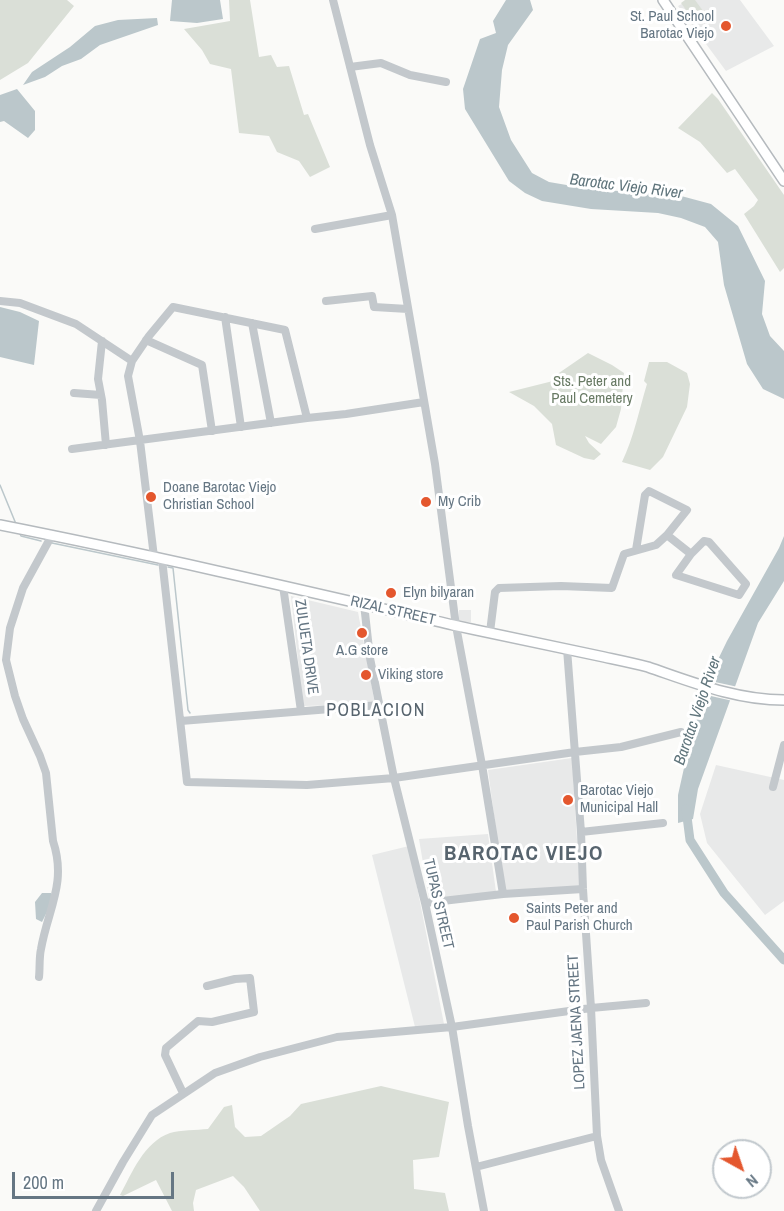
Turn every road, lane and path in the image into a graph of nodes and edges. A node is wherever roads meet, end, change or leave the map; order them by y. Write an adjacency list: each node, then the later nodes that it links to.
1 (333, 0): 3 (street)
2 (663, 0): 5 (main road)
3 (350, 67): 4 (street); 6 (street)
4 (446, 82)
5 (784, 181)
6 (392, 215): 7 (street); 10 (street)
7 (315, 229)
8 (0, 301): 14 (street)
9 (326, 301): 10 (street)
10 (408, 309): 18 (street)
11 (225, 317): 12 (street); 13 (street); 21 (street)
12 (252, 323): 19 (street); 20 (street)
13 (146, 340): 15 (street); 22 (street)
14 (102, 341): 15 (street); 17 (street)
15 (132, 361): 23 (street)
16 (74, 393): 17 (street)
17 (101, 395): 24 (street)
18 (424, 402): 19 (street); 34 (street)
19 (307, 418): 20 (street)
20 (271, 423): 21 (street)
21 (241, 427): 22 (street)
22 (212, 431): 23 (street)
23 (140, 441): 24 (street); 31 (street)
24 (106, 445): 25 (street)
25 (72, 449)
26 (0, 525): 27 (main road, RIZAL STREET)
27 (52, 535): 31 (main road, RIZAL STREET); 52 (street)
28 (667, 535): 29 (street); 29 (street); 30 (street)
29 (636, 550): 35 (street)
30 (691, 554): 30 (street)
31 (158, 558): 32 (main road, RIZAL STREET); 40 (street)
32 (283, 586): 33 (main road, RIZAL STREET); 39 (street, ZULUETA DRIVE)
33 (364, 604): 34 (main road, RIZAL STREET); 38 (street, TUPAS STREET)
34 (456, 626): 35 (main road, RIZAL STREET); 44 (street)
35 (490, 632): 36 (main road, RIZAL STREET)
36 (567, 649): 37 (main road, RIZAL STREET); 43 (street, LOPEZ JAENA STREET)
37 (784, 699)
38 (380, 705): 39 (street); 45 (street, TUPAS STREET)
39 (301, 711): 40 (street)
40 (181, 721): 45 (street)
41 (681, 732): 43 (street)
42 (784, 745): 46 (street)
43 (575, 752): 44 (street); 48 (street, LOPEZ JAENA STREET)
44 (482, 765): 45 (street); 50 (street)
45 (394, 778): 51 (street, TUPAS STREET)
46 (773, 787)
47 (663, 823): 48 (street)
48 (581, 832): 49 (street, LOPEZ JAENA STREET)
49 (582, 890): 50 (street); 55 (street, LOPEZ JAENA STREET)
50 (503, 894): 51 (street)
51 (425, 903): 56 (street, TUPAS STREET)
52 (39, 977)
53 (207, 986): 57 (street)
54 (646, 1003): 55 (street)
55 (591, 1008): 56 (street); 58 (street, LOPEZ JAENA STREET)
56 (452, 1027): 57 (street); 59 (street, TUPAS STREET)
57 (183, 1094): 60 (street)
58 (597, 1136): 59 (street); 62 (street, LOPEZ JAENA STREET)
59 (476, 1167): 61 (street, TUPAS STREET)
60 (96, 1211)
61 (484, 1211)
62 (619, 1211)

